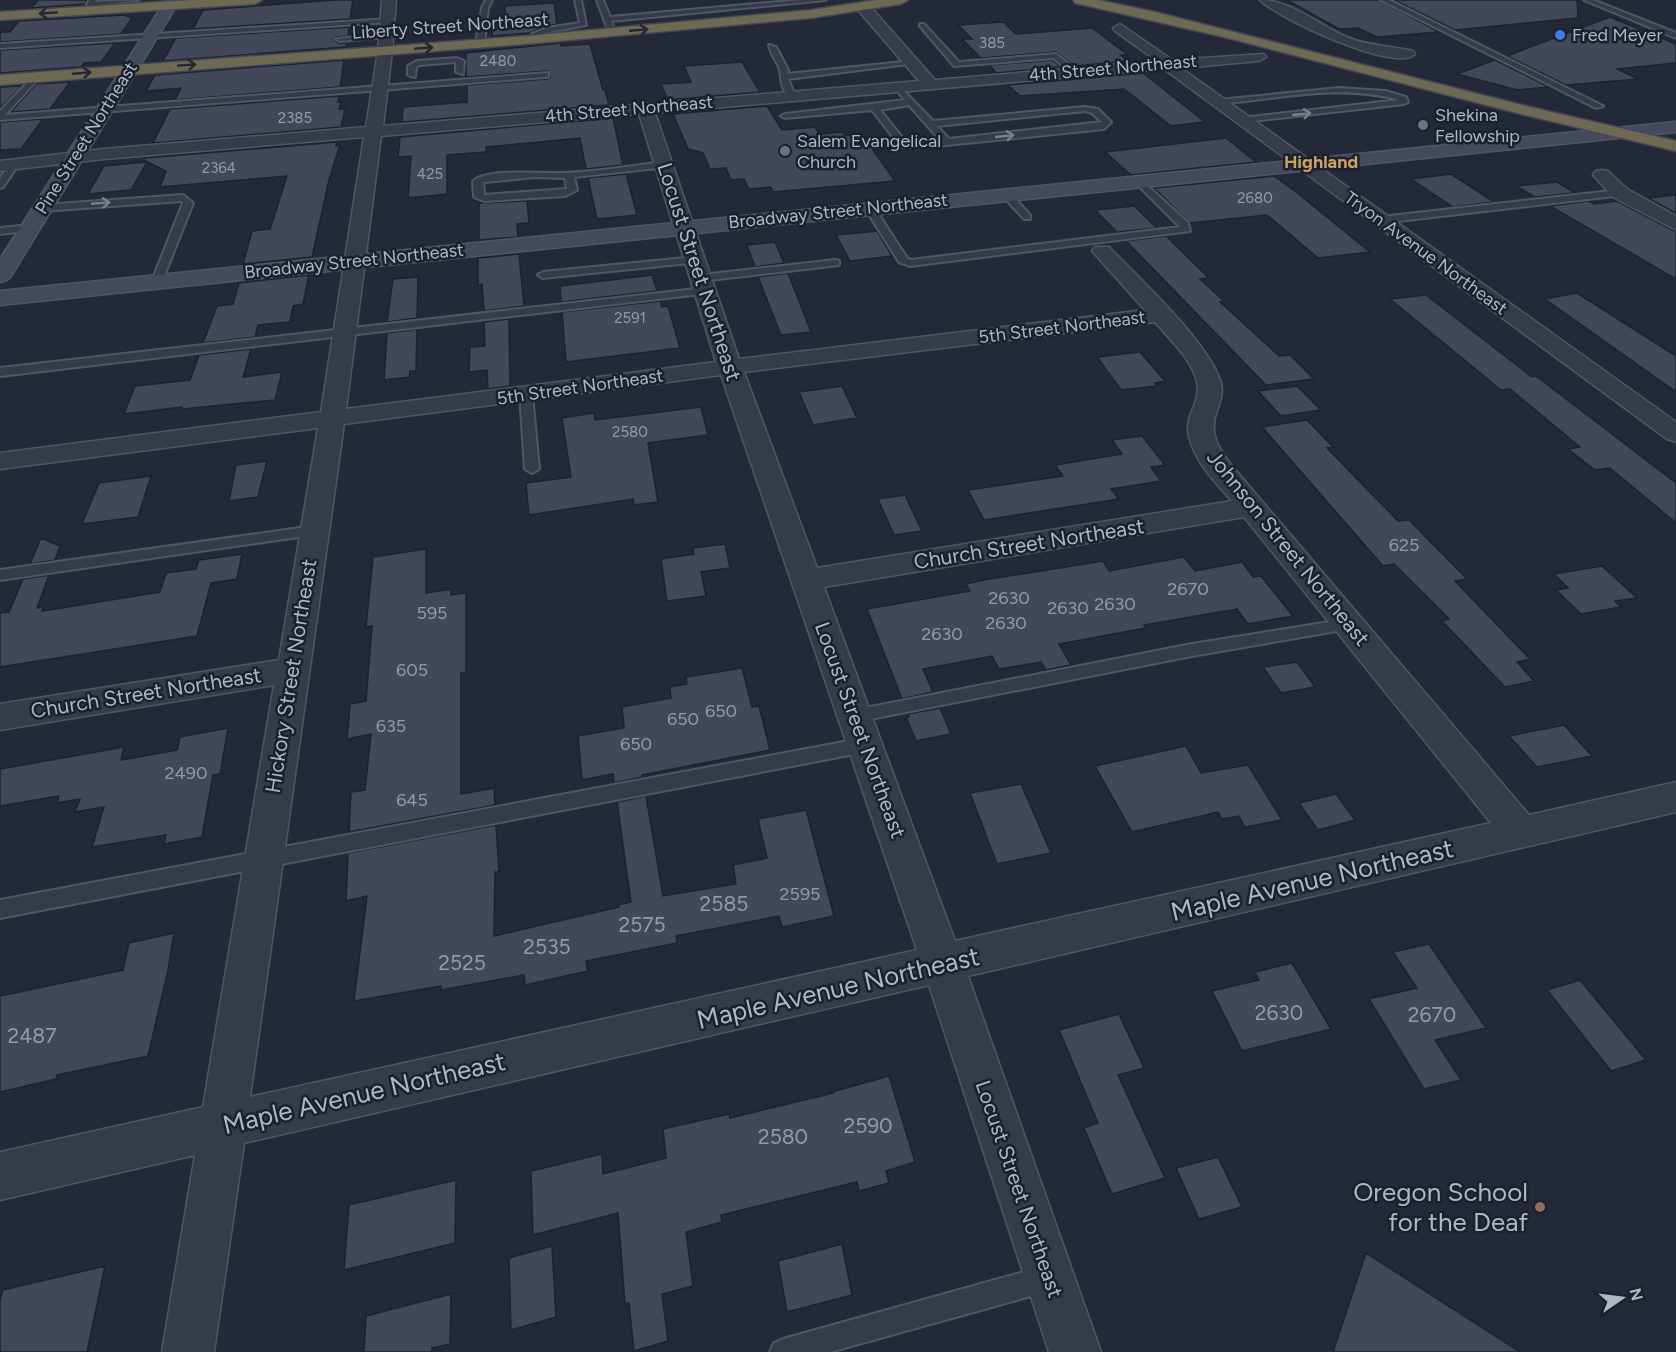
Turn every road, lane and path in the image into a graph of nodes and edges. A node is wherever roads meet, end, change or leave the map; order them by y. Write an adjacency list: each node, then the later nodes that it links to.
1 (136, 0): 16 (lane)
2 (255, 0): 15 (highway)
3 (389, 0): 20 (street, Hickory Street Northeast)
4 (489, 0): 29 (lane)
5 (578, 0): 27 (lane)
6 (600, 0): 22 (lane)
7 (823, 0): 13 (lane)
8 (901, 0): 17 (highway, Liberty Street Northeast)
9 (1080, 0): 14 (highway)
10 (1268, 0): 32 (street)
11 (1384, 0): 54 (lane)
12 (1587, 0): 25 (lane)
13 (787, 2): 19 (lane); 22 (lane)
14 (1100, 2): 64 (highway)
15 (171, 3): 16 (highway); 24 (main road, Pine Street Northeast)
16 (89, 5): 18 (highway, one-way to 18)
17 (863, 7): 19 (highway, Liberty Street Northeast); 34 (street)
18 (0, 16)
19 (776, 18): 22 (highway, Liberty Street Northeast, one-way to 19)
20 (388, 20): 24 (lane); 28 (street, Hickory Street Northeast)
21 (922, 25): 40 (lane)
22 (610, 26): 27 (highway, Liberty Street Northeast)
23 (1120, 28): 35 (street, Tryon Avenue Northeast)
24 (150, 36): 30 (lane); 36 (main road, Pine Street Northeast)
25 (1676, 36)
26 (340, 39): 28 (lane)
27 (537, 39): 29 (highway, Liberty Street Northeast)
28 (386, 43): 29 (highway, Liberty Street Northeast, one-way to 29); 36 (highway, Liberty Street Northeast, one-way to 28); 48 (street, Hickory Street Northeast)
29 (480, 44)
30 (0, 46)
31 (772, 47): 45 (lane)
32 (1408, 54)
33 (1259, 57): 35 (street, 4th Street Northeast)
34 (912, 63): 45 (lane); 49 (street)
35 (1166, 64): 40 (street, 4th Street Northeast); 53 (street, Tryon Avenue Northeast)
36 (129, 70): 46 (highway, Liberty Street Northeast, one-way to 36); 57 (main road, Pine Street Northeast)
37 (471, 71): 39 (lane)
38 (450, 72): 39 (lane)
39 (460, 72): 41 (lane)
40 (1074, 72): 49 (street, 4th Street Northeast)
41 (412, 75): 42 (lane); 44 (lane)
42 (422, 75)
43 (545, 75): 48 (lane)
44 (402, 76)
45 (783, 76): 51 (lane)
46 (34, 77): 47 (highway, Liberty Street Northeast); 59 (lane)
47 (0, 80)
48 (384, 81): 57 (lane); 63 (street, Hickory Street Northeast)
49 (930, 84): 50 (street, 4th Street Northeast)
50 (897, 86): 51 (street, 4th Street Northeast); 52 (lane)
51 (791, 95): 56 (street, 4th Street Northeast)
52 (911, 102): 55 (lane); 61 (lane)
53 (1218, 102): 60 (street, Tryon Avenue Northeast); 60 (lane, one-way to 53)
54 (1599, 106)
55 (877, 107): 58 (lane); 65 (lane)
56 (645, 108): 63 (street, 4th Street Northeast); 70 (street, Locust Street Northeast)
57 (104, 110): 59 (lane); 67 (main road, Pine Street Northeast)
58 (785, 116)
59 (0, 117)
60 (1244, 120): 68 (street, Tryon Avenue Northeast)
61 (931, 124): 65 (lane); 65 (lane, one-way to 61)
62 (1676, 127): 64 (main road, Broadway Street Northeast)
63 (374, 131): 67 (street, 4th Street Northeast); 86 (street, Hickory Street Northeast)
64 (1618, 133): 66 (highway); 68 (main road, Broadway Street Northeast)
65 (947, 142)
66 (1676, 146)
67 (74, 158): 69 (street, 4th Street Northeast); 77 (main road, Pine Street Northeast)
68 (1303, 163): 73 (main road, Broadway Street Northeast); 80 (street, Tryon Avenue Northeast)
69 (7, 165): 74 (lane)
70 (664, 165): 71 (lane); 82 (street, Locust Street Northeast)
71 (569, 175): 71 (lane)
72 (1602, 175): 75 (street)
73 (1138, 180): 76 (main road, Broadway Street Northeast); 78 (lane)
74 (0, 185)
75 (1620, 193): 80 (lane); 81 (street)
76 (1006, 194): 78 (main road, Broadway Street Northeast); 79 (lane)
77 (43, 208): 83 (main road, Pine Street Northeast); 91 (lane, one-way to 91)
78 (870, 208): 82 (main road, Broadway Street Northeast)
79 (1027, 217)
80 (1381, 220): 99 (street, Tryon Avenue Northeast)
81 (1676, 224)
82 (685, 227): 86 (main road, Broadway Street Northeast); 90 (street, Locust Street Northeast)
83 (31, 228): 84 (lane); 89 (main road, Pine Street Northeast)
84 (0, 231)
85 (1102, 251): 93 (street, Johnson Street Northeast)
86 (354, 261): 91 (main road, Broadway Street Northeast); 94 (street, Hickory Street Northeast)
87 (835, 263): 90 (lane)
88 (543, 275): 90 (lane)
89 (0, 276)
90 (700, 276): 94 (lane); 95 (street, Locust Street Northeast)
91 (157, 281): 92 (main road, Broadway Street Northeast)
92 (0, 298)
93 (1160, 315): 95 (street, 5th Street Northeast); 102 (street, Johnson Street Northeast)
94 (344, 333): 96 (lane); 98 (street, Hickory Street Northeast)
95 (730, 367): 97 (street, 5th Street Northeast); 105 (street, Locust Street Northeast)
96 (0, 372)
97 (526, 394): 98 (street, 5th Street Northeast); 101 (lane)
98 (332, 420): 100 (street, 5th Street Northeast); 103 (street, Hickory Street Northeast)
99 (1676, 434)
100 (0, 461)
101 (532, 469)
102 (1251, 507): 105 (street, Church Street Northeast); 106 (street, Johnson Street Northeast)
103 (314, 531): 104 (lane); 107 (street, Hickory Street Northeast)
104 (0, 575)
105 (806, 580): 109 (street, Locust Street Northeast)
106 (1348, 624): 109 (lane); 111 (street, Johnson Street Northeast)
107 (292, 670): 108 (street, Church Street Northeast); 112 (street, Hickory Street Northeast)
108 (0, 717)
109 (860, 730): 112 (lane); 114 (street, Locust Street Northeast)
110 (1676, 797): 111 (street, Maple Avenue Northeast)
111 (1521, 832): 114 (street, Maple Avenue Northeast)
112 (263, 859): 113 (lane); 115 (street, Hickory Street Northeast)
113 (0, 909)
114 (943, 964): 115 (street, Maple Avenue Northeast); 117 (street, Locust Street Northeast)
115 (223, 1125): 116 (street, Maple Avenue Northeast); 118 (street, Hickory Street Northeast)
116 (0, 1176)
117 (1050, 1278): 119 (lane); 120 (street, Locust Street Northeast)
118 (188, 1352)
119 (783, 1352)
120 (1075, 1352)

